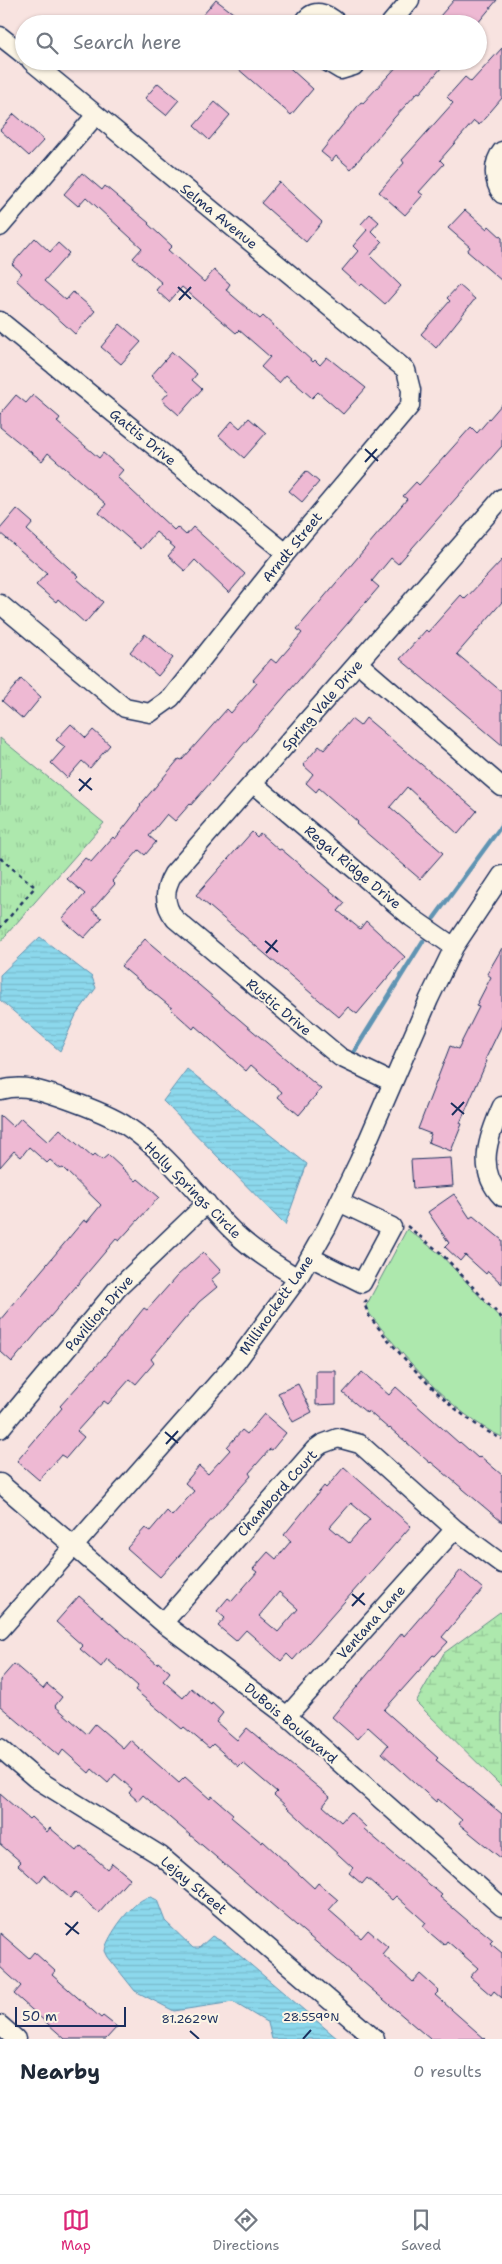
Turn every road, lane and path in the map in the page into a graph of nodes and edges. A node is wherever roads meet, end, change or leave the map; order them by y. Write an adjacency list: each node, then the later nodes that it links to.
1 (410, 0): 4 (street)
2 (310, 15): 3 (street)
3 (328, 15)
4 (398, 15)
5 (0, 36): 6 (street)
6 (15, 48)
7 (42, 70): 8 (street, Selma Avenue)
8 (96, 114): 11 (street); 13 (street, Selma Avenue)
9 (502, 151): 10 (street)
10 (502, 194)
11 (0, 227)
12 (0, 321): 15 (street, Gattis Drive)
13 (406, 370): 15 (street, Arndt Street)
14 (502, 498): 17 (street, Spring Vale Drive)
15 (286, 553): 16 (street, Arndt Street)
16 (0, 604)
17 (358, 664): 18 (street, Spring Vale Drive); 19 (street)
18 (254, 784): 22 (street, Spring Vale Drive); 24 (street, Regal Ridge Drive)
19 (502, 787)
20 (0, 858): 23 (path)
21 (502, 875): 24 (street, Millinockett Lane)
22 (174, 919): 25 (street, Rustic Drive)
23 (0, 928)
24 (454, 947): 25 (street, Millinockett Lane)
25 (392, 1082): 29 (street, Millinockett Lane)
26 (0, 1090): 30 (street, Holly Springs Circle)
27 (502, 1106): 28 (street)
28 (502, 1197)
29 (339, 1202): 32 (street, Millinockett Lane); 32 (street)
30 (207, 1203): 33 (street, Holly Springs Circle); 36 (street, Pavillion Drive)
31 (405, 1224): 35 (path)
32 (310, 1257): 33 (street, Millinockett Lane)
33 (298, 1278): 40 (street, Millinockett Lane)
34 (366, 1300): 37 (path)
35 (502, 1318)
36 (0, 1429)
37 (502, 1439)
38 (0, 1483): 40 (street)
39 (455, 1529): 41 (street, Chambord Court); 42 (street, Chambord Court); 44 (street, Ventana Lane)
40 (74, 1546): 42 (street, DuBois Boulevard); 43 (street, Millinockett Lane)
41 (502, 1564)
42 (163, 1623): 44 (street, DuBois Boulevard)
43 (0, 1630)
44 (287, 1716): 46 (street, DuBois Boulevard)
45 (0, 1748): 49 (street, Lejay Street)
46 (502, 1907)
47 (0, 2025): 48 (street)
48 (16, 2039)
49 (375, 2039)

